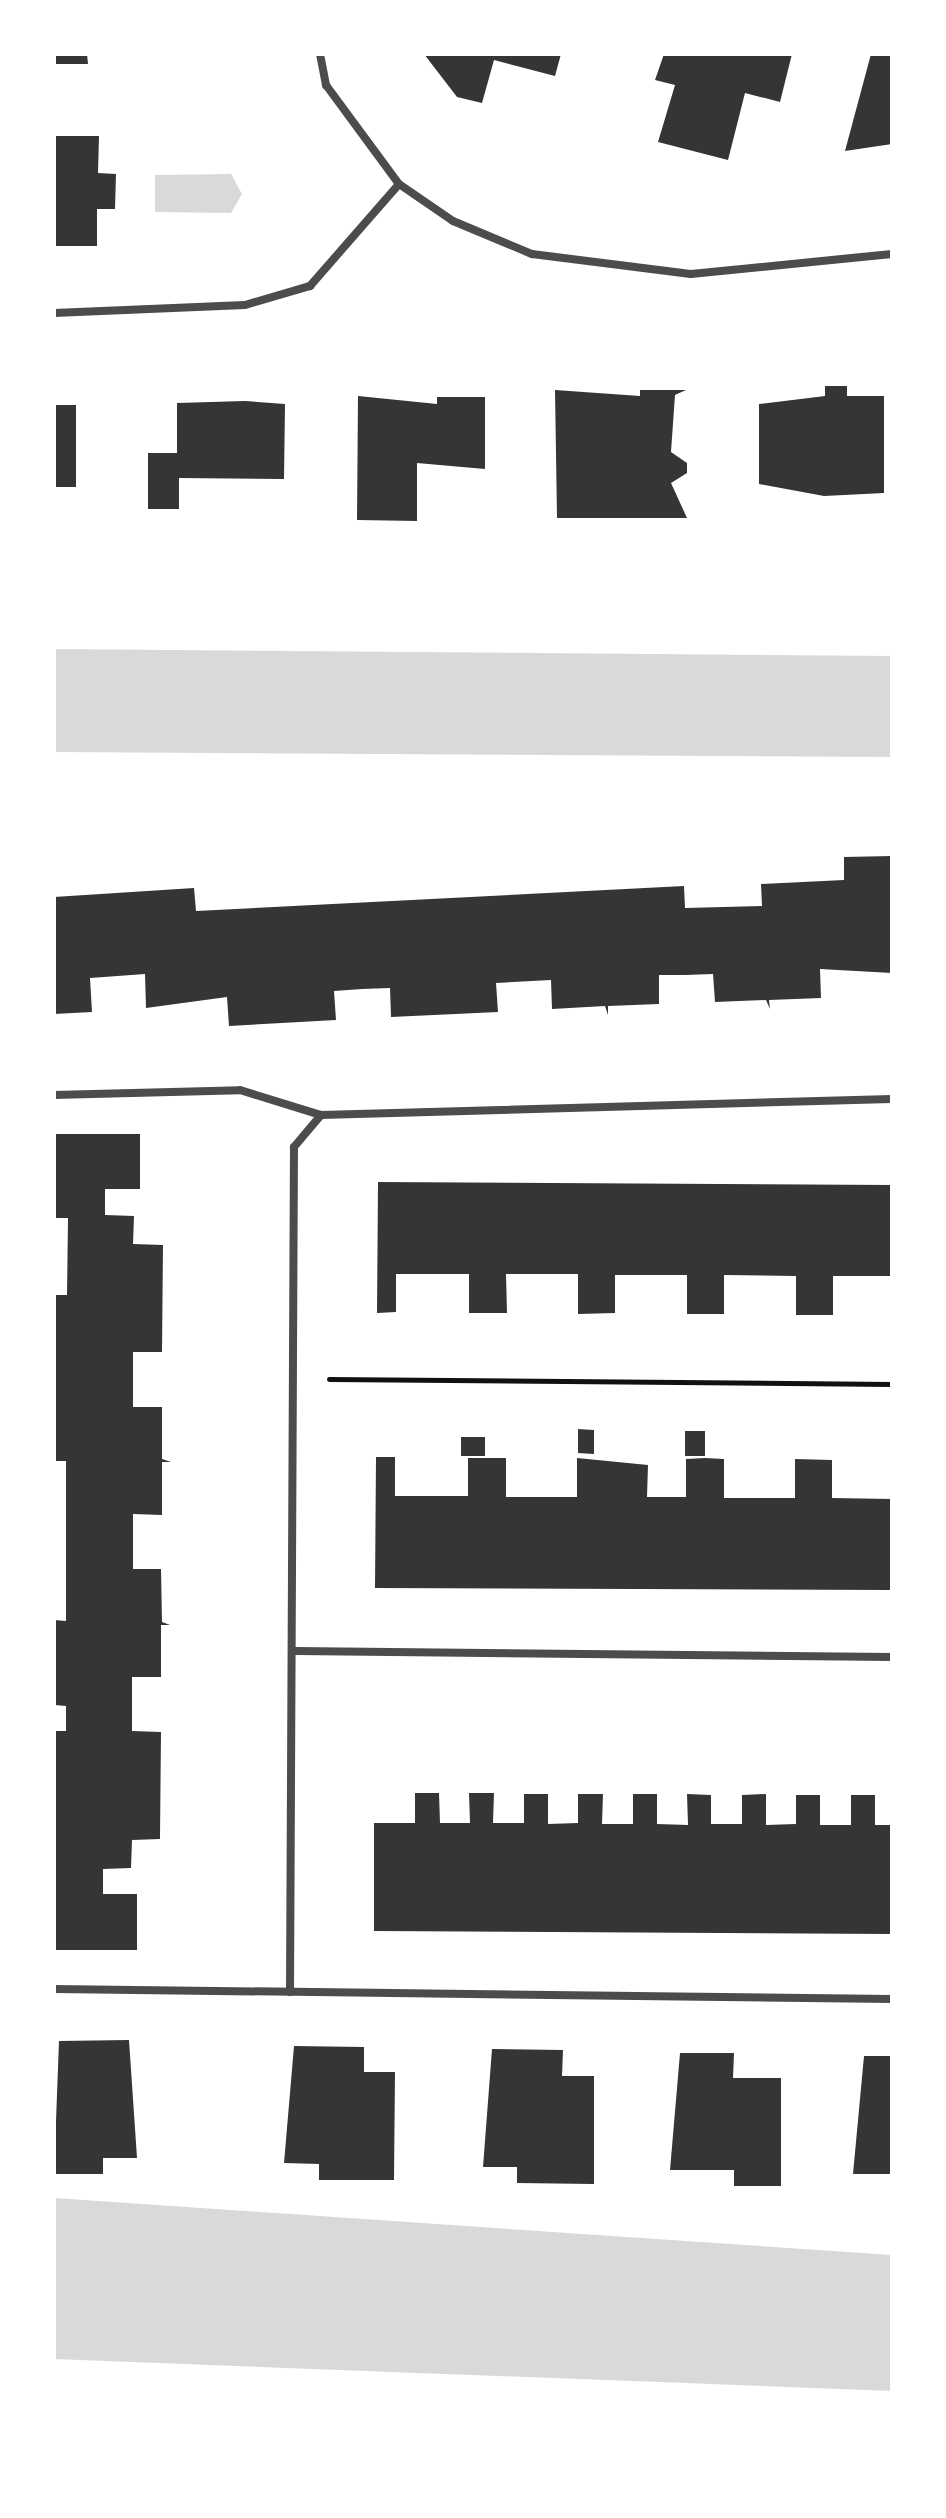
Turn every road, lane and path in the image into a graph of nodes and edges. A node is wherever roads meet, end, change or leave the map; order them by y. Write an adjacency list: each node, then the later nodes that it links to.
1 (320, 54): 2 (street)
2 (399, 184): 3 (street); 4 (street)
3 (892, 254)
4 (54, 313)
5 (54, 1095): 7 (street)
6 (892, 1099): 7 (street)
7 (321, 1115): 8 (street)
8 (294, 1378): 9 (path); 10 (street)
9 (892, 1384)
10 (295, 1651): 11 (street); 13 (street)
11 (892, 1657)
12 (54, 1989): 13 (street)
13 (290, 1992): 14 (street)
14 (892, 1999)

